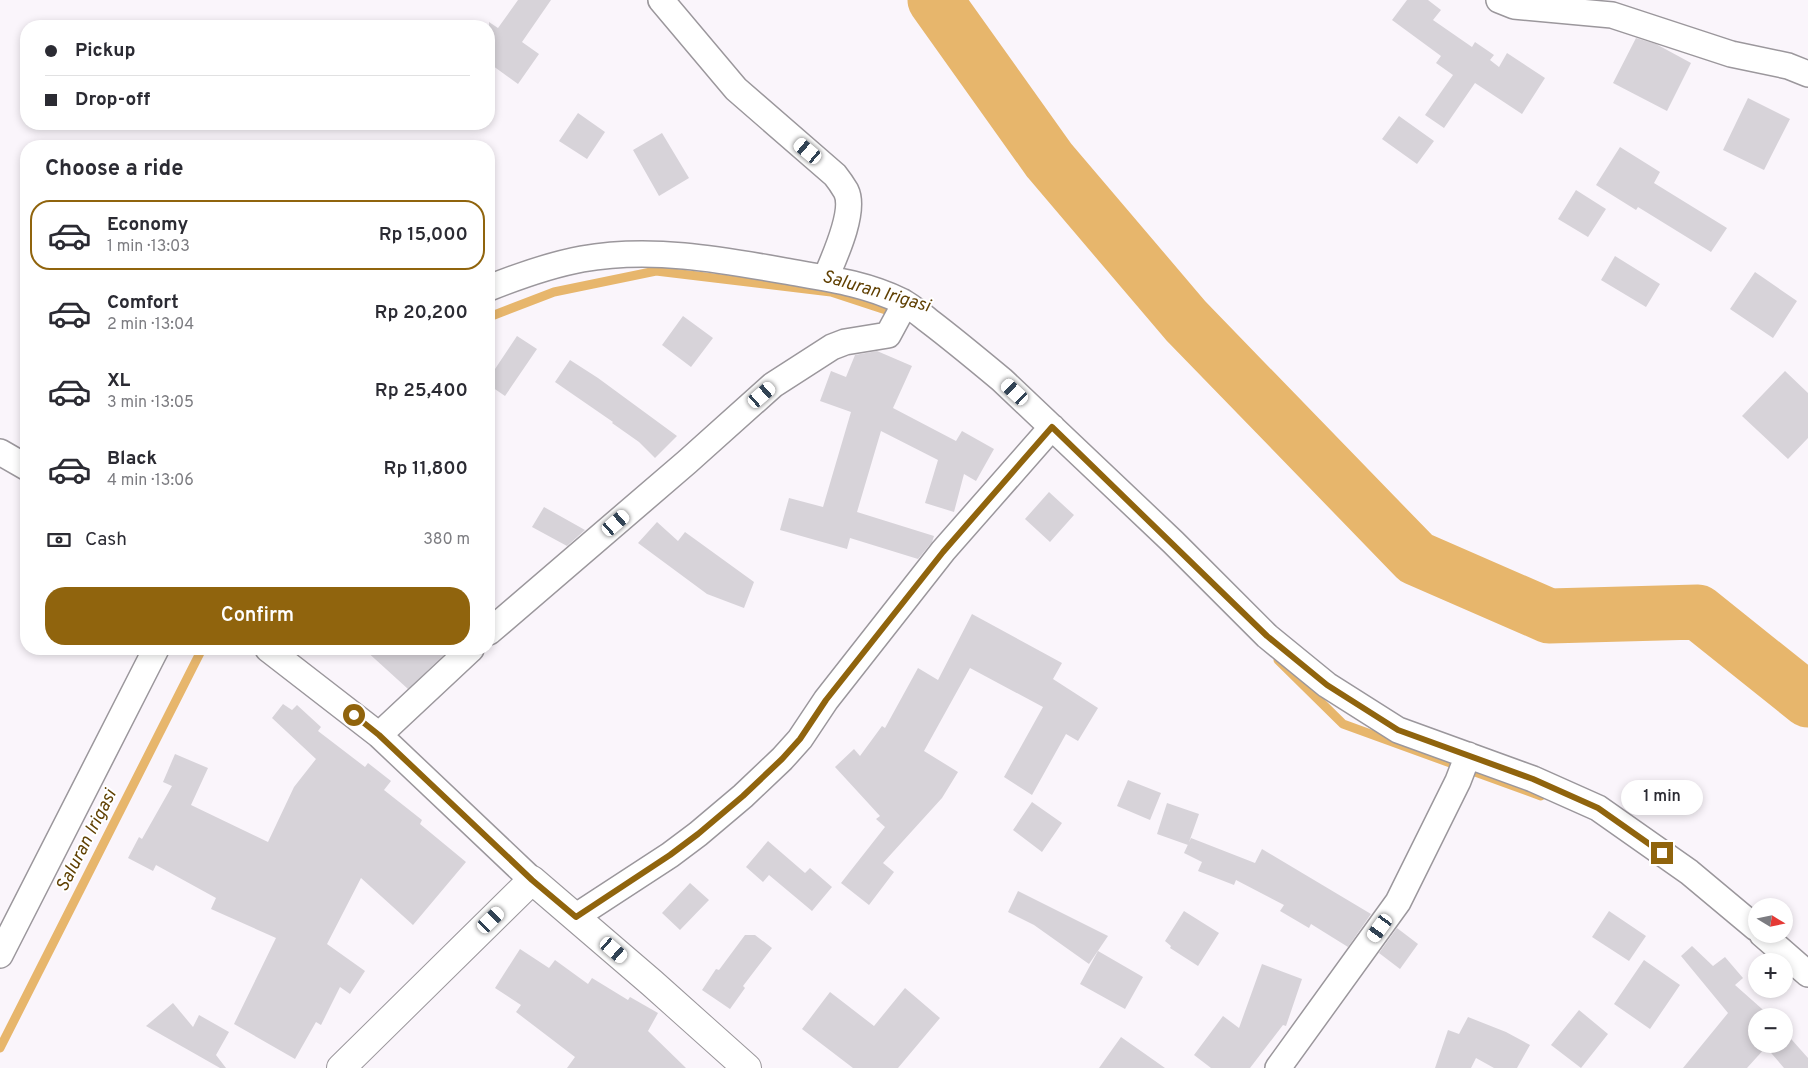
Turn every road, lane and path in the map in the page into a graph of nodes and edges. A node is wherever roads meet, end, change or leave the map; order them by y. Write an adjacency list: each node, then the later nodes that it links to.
1 (661, 0): 4 (street)
2 (1499, 0): 3 (street)
3 (1808, 74)
4 (826, 277): 5 (street); 6 (street)
5 (495, 286)
6 (902, 307): 7 (street); 10 (street)
7 (1051, 429): 15 (street); 17 (street)
8 (0, 452): 9 (street)
9 (20, 464)
10 (495, 627)
11 (153, 655): 20 (street)
12 (276, 655): 14 (street)
13 (465, 655): 14 (street)
14 (379, 735): 16 (street)
15 (1463, 767): 18 (street); 22 (street)
16 (532, 880): 17 (street); 23 (street)
17 (576, 917): 24 (street)
18 (1748, 921)
19 (1772, 943): 21 (street)
20 (0, 955)
21 (1808, 974)
22 (1286, 1065)
23 (341, 1068)
24 (747, 1068)

